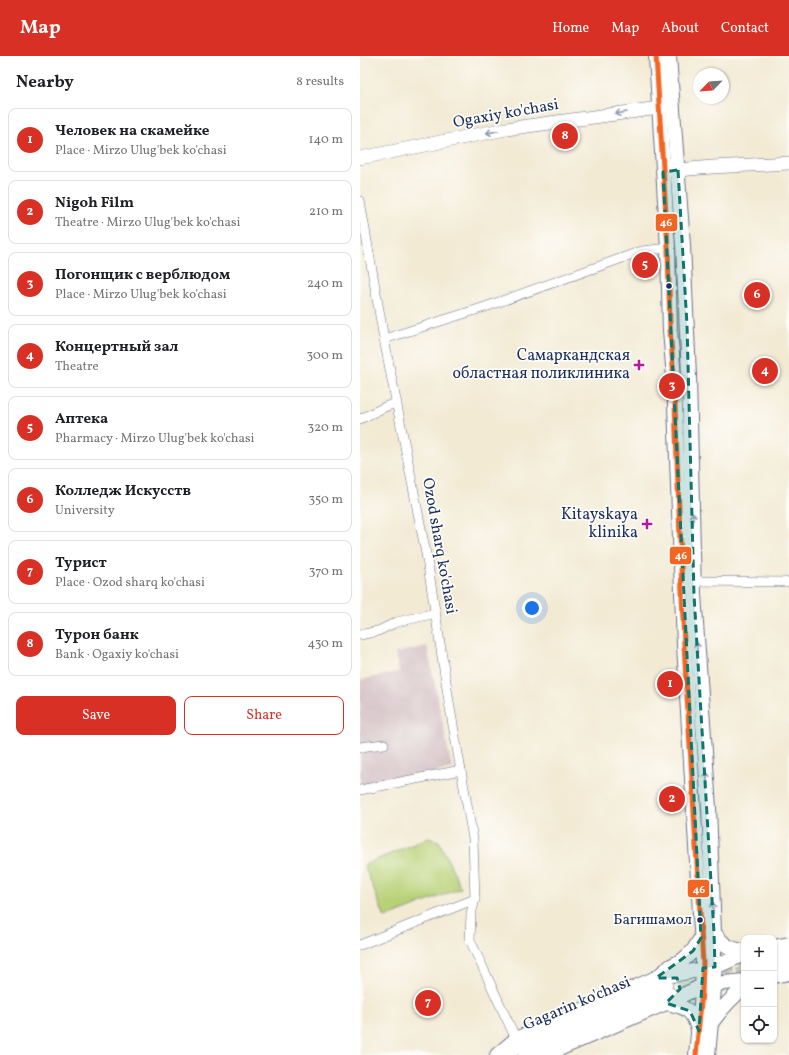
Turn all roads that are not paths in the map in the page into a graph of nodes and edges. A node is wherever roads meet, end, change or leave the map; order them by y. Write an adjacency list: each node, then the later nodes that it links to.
1 (656, 56): 3 (main road)
2 (669, 56): 6 (main road)
3 (659, 108): 4 (street, Ogaxiy ko'chasi, one-way to 4); 7 (main road)
4 (360, 158)
5 (789, 162): 6 (street)
6 (678, 170): 7 (street); 13 (main road, one-way to 6)
7 (663, 172): 9 (main road)
8 (360, 200): 10 (street, Ozod sharq ko'chasi)
9 (668, 248): 10 (street); 22 (main road)
10 (384, 339): 11 (street, Ozod sharq ko'chasi)
11 (397, 404): 12 (street); 15 (street, Ozod sharq ko'chasi)
12 (360, 419)
13 (694, 581): 14 (street); 22 (main road, one-way to 13)
14 (789, 582)
15 (436, 613): 16 (street); 19 (street, Ozod sharq ko'chasi)
16 (360, 635)
17 (384, 744): 18 (street)
18 (360, 747)
19 (461, 770): 20 (street); 21 (street, Ozod sharq ko'chasi)
20 (360, 790)
21 (474, 899): 24 (street); 43 (street, Ozod sharq ko'chasi)
22 (708, 935): 26 (main road); 33 (main road); 39 (main road)
23 (789, 944): 25 (main road)
24 (360, 945)
25 (777, 946)
26 (741, 953)
27 (789, 953): 29 (street)
28 (741, 955): 33 (main road)
29 (777, 956)
30 (741, 957): 36 (main road)
31 (789, 964): 32 (street)
32 (777, 966)
33 (709, 967): 38 (main road); 39 (main road)
34 (789, 973): 35 (main road)
35 (777, 975)
36 (741, 977)
37 (741, 981): 38 (main road)
38 (708, 985): 39 (main road); 41 (main road); 42 (main road)
39 (664, 990): 42 (main road); 43 (main road); 45 (street, Gagarin ko'chasi); 46 (street, Gagarin ko'chasi); 47 (main road)
40 (741, 990): 41 (main road)
41 (711, 1024): 49 (main road)
42 (699, 1031): 48 (main road)
43 (516, 1039): 44 (main road)
44 (497, 1055)
45 (501, 1055)
46 (525, 1055)
47 (545, 1055)
48 (696, 1055)
49 (708, 1055)

